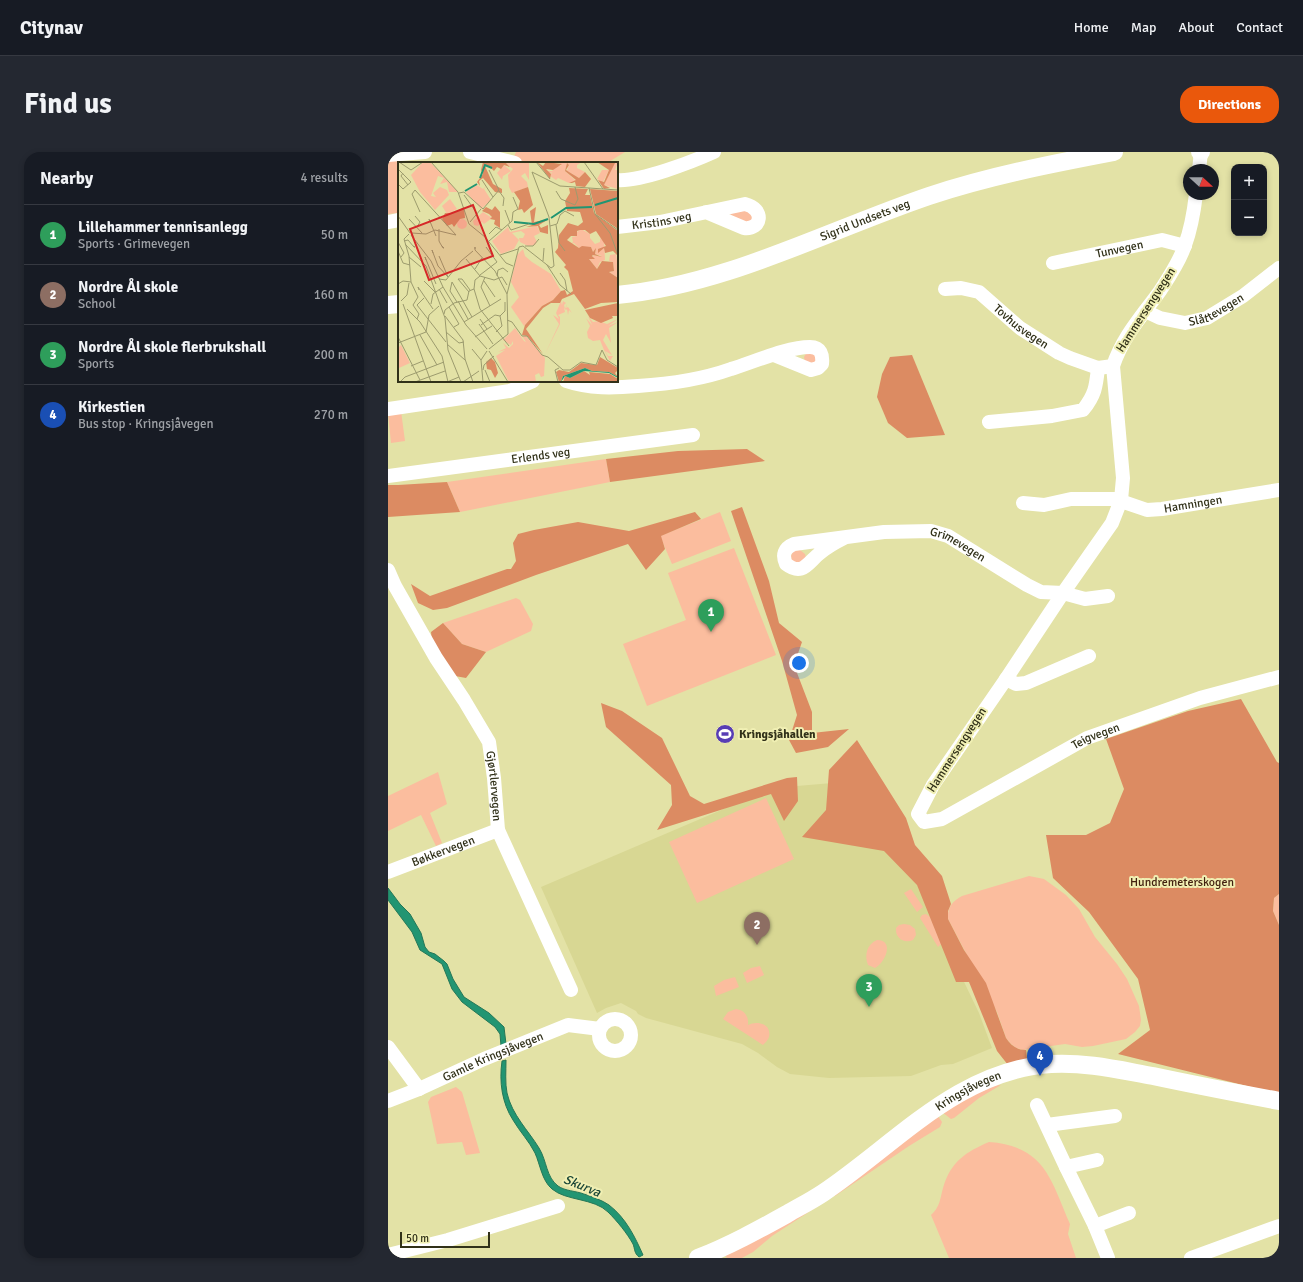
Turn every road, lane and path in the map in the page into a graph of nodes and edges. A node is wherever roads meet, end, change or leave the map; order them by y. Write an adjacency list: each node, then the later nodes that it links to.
1 (425, 152): 6 (street)
2 (470, 152): 7 (street)
3 (714, 152): 9 (street)
4 (1114, 152): 19 (street, Sigrid Undsets veg)
5 (1201, 152): 8 (street)
6 (388, 155)
7 (511, 162)
8 (1200, 164)
9 (618, 180)
10 (1195, 200): 15 (street, Hammersengvegen)
11 (706, 212): 14 (street, Kristins veg)
12 (398, 220): 13 (street)
13 (388, 222)
14 (618, 227)
15 (1185, 246): 16 (street, Tunvegen); 22 (street, Hammersengvegen)
16 (1054, 263)
17 (1278, 271): 22 (street, Slåttevegen)
18 (945, 289): 25 (street, Tovhusvegen)
19 (618, 295)
20 (398, 304): 21 (street)
21 (388, 305)
22 (1145, 311): 24 (street, Hammersengvegen)
23 (774, 355): 27 (street)
24 (1113, 366): 25 (street, Tovhusvegen); 33 (street, Hammersengvegen)
25 (1098, 368): 29 (street)
26 (531, 382): 28 (street)
27 (570, 382)
28 (388, 409)
29 (989, 422)
30 (693, 435): 31 (street, Erlends veg)
31 (388, 476)
32 (1273, 491): 33 (street, Hamningen); 34 (street, Hamningen)
33 (1120, 500): 35 (street); 38 (street, Hammersengvegen)
34 (1279, 500)
35 (1023, 503)
36 (844, 538): 38 (street, Grimevegen)
37 (388, 570): 44 (street, Gjørtlervegen)
38 (1062, 593): 39 (street); 42 (street, Hammersengvegen)
39 (1108, 596)
40 (1089, 656): 42 (street)
41 (1279, 677): 43 (street, Teigvegen)
42 (1006, 679): 43 (street, Hammersengvegen)
43 (924, 822)
44 (498, 830): 45 (street, Bøkkervegen); 46 (street, Gjørtlervegen)
45 (388, 872)
46 (571, 990)
47 (600, 1029): 49 (street, Gamle Kringsjåvegen)
48 (388, 1047): 49 (street)
49 (419, 1089): 50 (street, Gamle Kringsjåvegen)
50 (388, 1101)
51 (1279, 1101): 62 (street, Kringsjåvegen)
52 (1037, 1105): 54 (street)
53 (1115, 1116): 54 (street)
54 (1047, 1125): 56 (street)
55 (1097, 1160): 56 (street)
56 (1066, 1167): 59 (street)
57 (558, 1206): 61 (street)
58 (1129, 1213): 59 (street)
59 (1096, 1226): 63 (street)
60 (1279, 1226): 64 (street)
61 (388, 1255)
62 (698, 1258)
63 (1108, 1258)
64 (1191, 1258)

